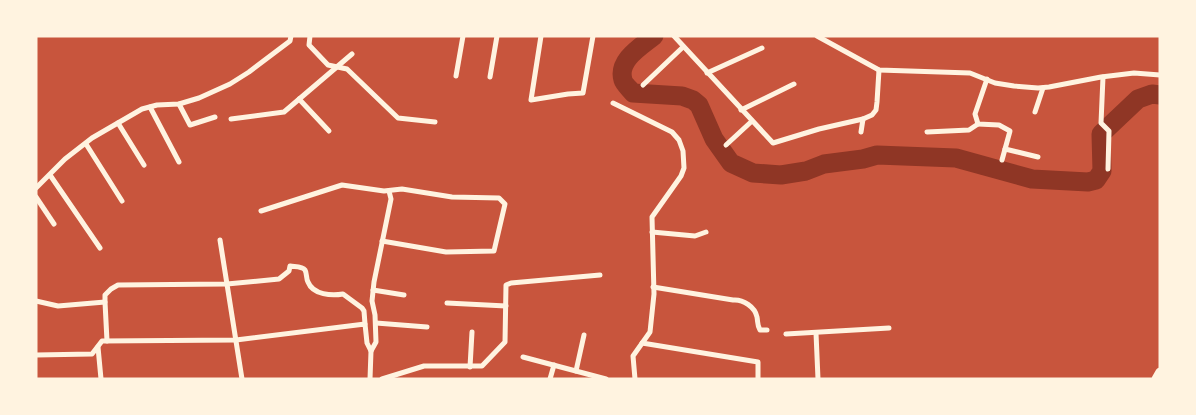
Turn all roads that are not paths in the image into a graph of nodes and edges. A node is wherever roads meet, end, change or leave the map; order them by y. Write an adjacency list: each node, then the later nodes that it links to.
1 (291, 36): 24 (street)
2 (310, 36): 12 (street)
3 (463, 36): 16 (street)
4 (497, 36): 18 (street)
5 (541, 36): 6 (street)
6 (593, 36)
7 (674, 36): 9 (street)
8 (817, 36): 13 (street)
9 (684, 47): 14 (street); 21 (street)
10 (762, 48): 14 (street)
11 (352, 54): 12 (street)
12 (337, 67): 23 (street); 33 (street)
13 (879, 70): 19 (street); 31 (street)
14 (707, 73): 27 (street)
15 (1160, 75): 17 (street)
16 (456, 76)
17 (1104, 77): 22 (street); 46 (street)
18 (490, 78)
19 (987, 80): 22 (street); 35 (street)
20 (794, 84): 27 (street)
21 (643, 85)
22 (1043, 88): 28 (street)
23 (299, 99): 30 (street); 36 (street)
24 (179, 104): 26 (street); 29 (street)
25 (613, 104): 54 (street)
26 (150, 107): 34 (street); 44 (street)
27 (741, 110): 32 (street)
28 (1035, 112)
29 (215, 117)
30 (231, 119)
31 (863, 119): 32 (street); 37 (street)
32 (752, 121): 40 (street)
33 (435, 122)
34 (118, 123): 39 (street); 45 (street)
35 (978, 124): 38 (street); 41 (street)
36 (330, 131)
37 (861, 132)
38 (927, 132)
39 (86, 144): 47 (street); 51 (street)
40 (726, 145)
41 (1005, 149): 42 (street); 43 (street)
42 (1038, 157)
43 (1002, 160)
44 (179, 162)
45 (144, 166)
46 (1108, 170)
47 (50, 175): 48 (street); 58 (street)
48 (36, 188)
49 (389, 191): 52 (street); 57 (street); 57 (street)
50 (36, 197): 53 (street)
51 (122, 201)
52 (261, 210)
53 (54, 224)
54 (652, 232): 55 (street); 61 (street)
55 (706, 232)
56 (220, 240): 60 (street)
57 (382, 241): 62 (street)
58 (100, 248)
59 (600, 275): 67 (street)
60 (227, 284): 65 (street); 69 (street); 77 (street)
61 (653, 287): 72 (street); 79 (street)
62 (373, 290): 63 (street); 68 (street)
63 (404, 295)
64 (36, 301): 65 (street)
65 (105, 302): 78 (street)
66 (447, 303): 67 (street)
67 (506, 306): 85 (street)
68 (376, 323): 70 (street); 81 (street)
69 (365, 324): 77 (street); 81 (street)
70 (426, 327)
71 (889, 328): 74 (street)
72 (768, 330)
73 (472, 332): 85 (street)
74 (816, 333): 75 (street); 96 (street)
75 (786, 334)
76 (584, 335): 86 (street)
77 (236, 340): 78 (street); 89 (street)
78 (107, 341): 80 (street)
79 (642, 343): 94 (street); 95 (street)
80 (98, 346): 82 (street); 88 (street)
81 (371, 351): 90 (street)
82 (36, 355)
83 (523, 357): 84 (street)
84 (554, 365): 86 (street); 92 (street)
85 (470, 366): 91 (street)
86 (576, 371): 93 (street)
87 (1160, 372): 97 (main road)
88 (101, 379)
89 (242, 379)
90 (370, 379)
91 (382, 379)
92 (550, 379)
93 (606, 379)
94 (635, 379)
95 (758, 379)
96 (818, 379)
97 (1156, 379)

